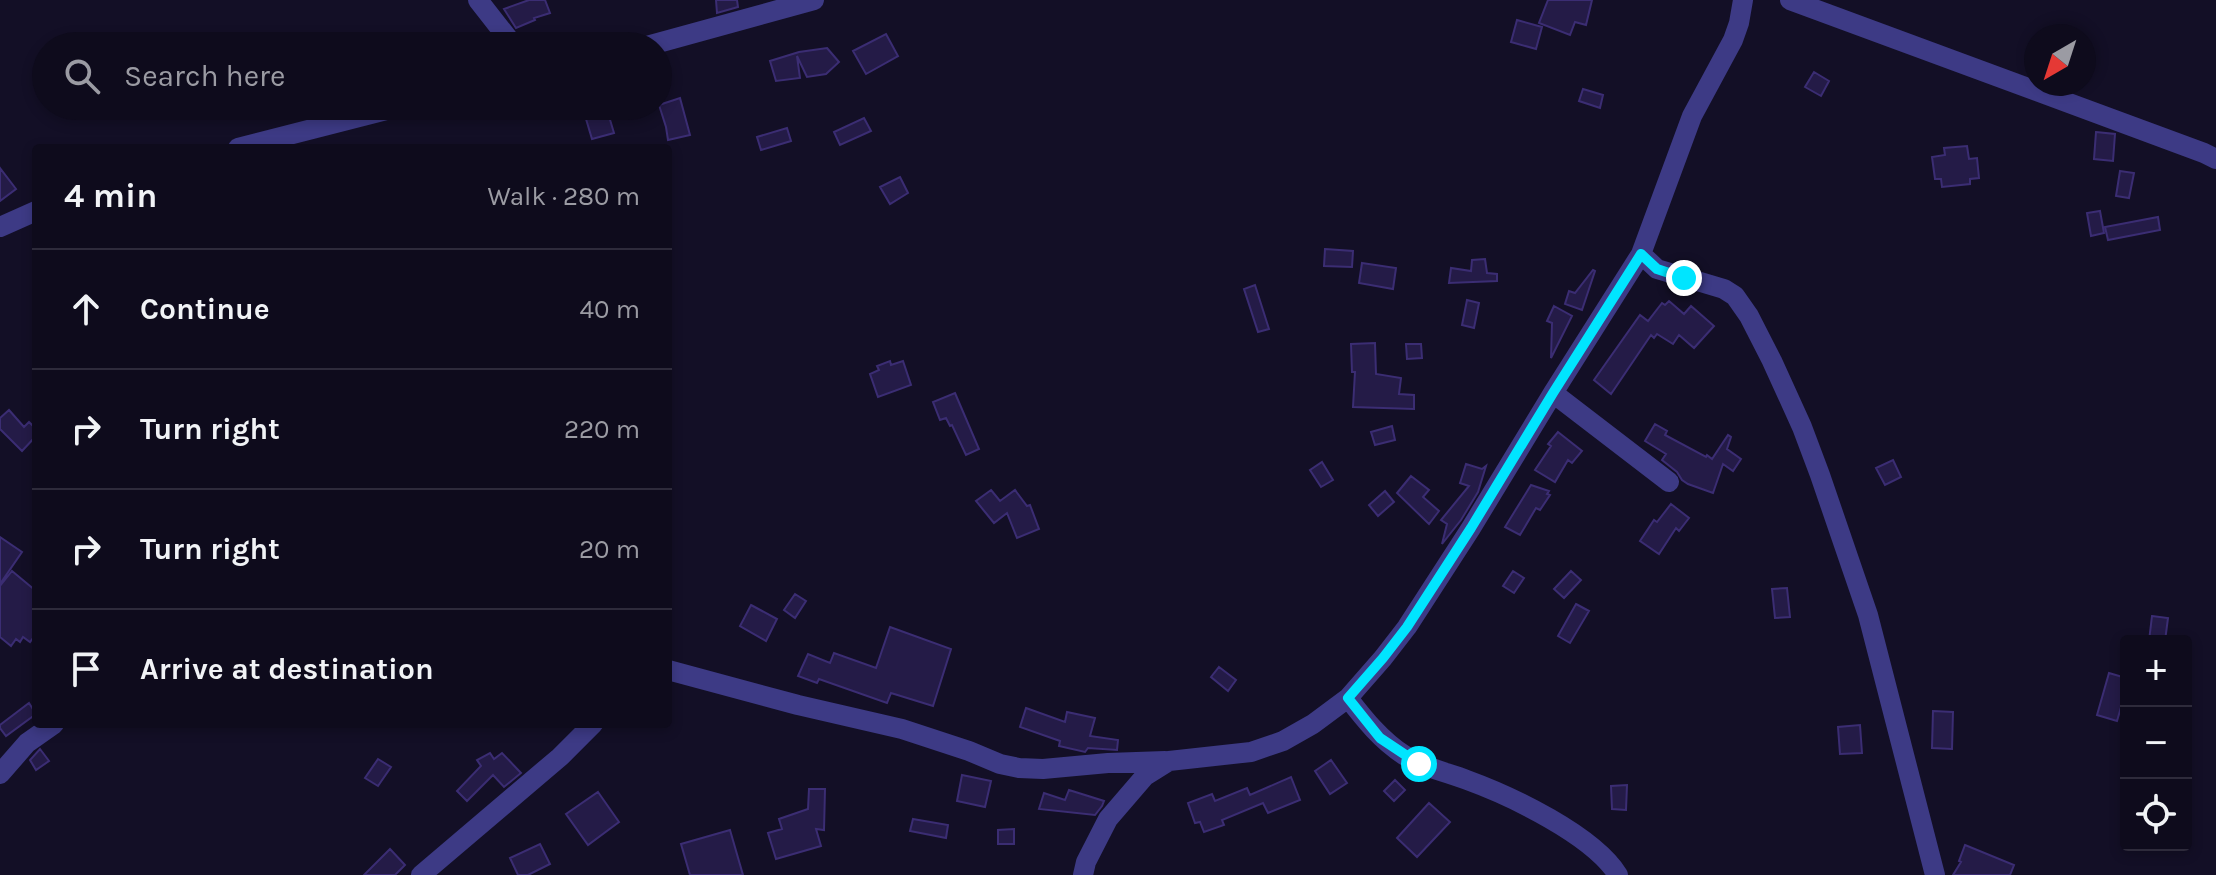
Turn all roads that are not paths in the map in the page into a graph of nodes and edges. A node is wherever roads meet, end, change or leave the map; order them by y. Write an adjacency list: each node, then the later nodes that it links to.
1 (478, 0): 5 (street)
2 (814, 0): 6 (street)
3 (1743, 0): 12 (street)
4 (1790, 0): 9 (street)
5 (503, 32)
6 (672, 39)
7 (347, 120): 8 (street)
8 (254, 144)
9 (2216, 159)
10 (32, 213): 11 (street)
11 (0, 227)
12 (1641, 254): 13 (street); 24 (street)
13 (1553, 393): 14 (street); 16 (street)
14 (1669, 482)
15 (672, 671): 19 (street)
16 (1348, 698): 19 (street); 23 (street)
17 (48, 728): 20 (street)
18 (589, 728): 21 (street)
19 (1169, 761): 22 (street)
20 (0, 774)
21 (421, 875)
22 (1083, 875)
23 (1618, 875)
24 (1935, 875)

